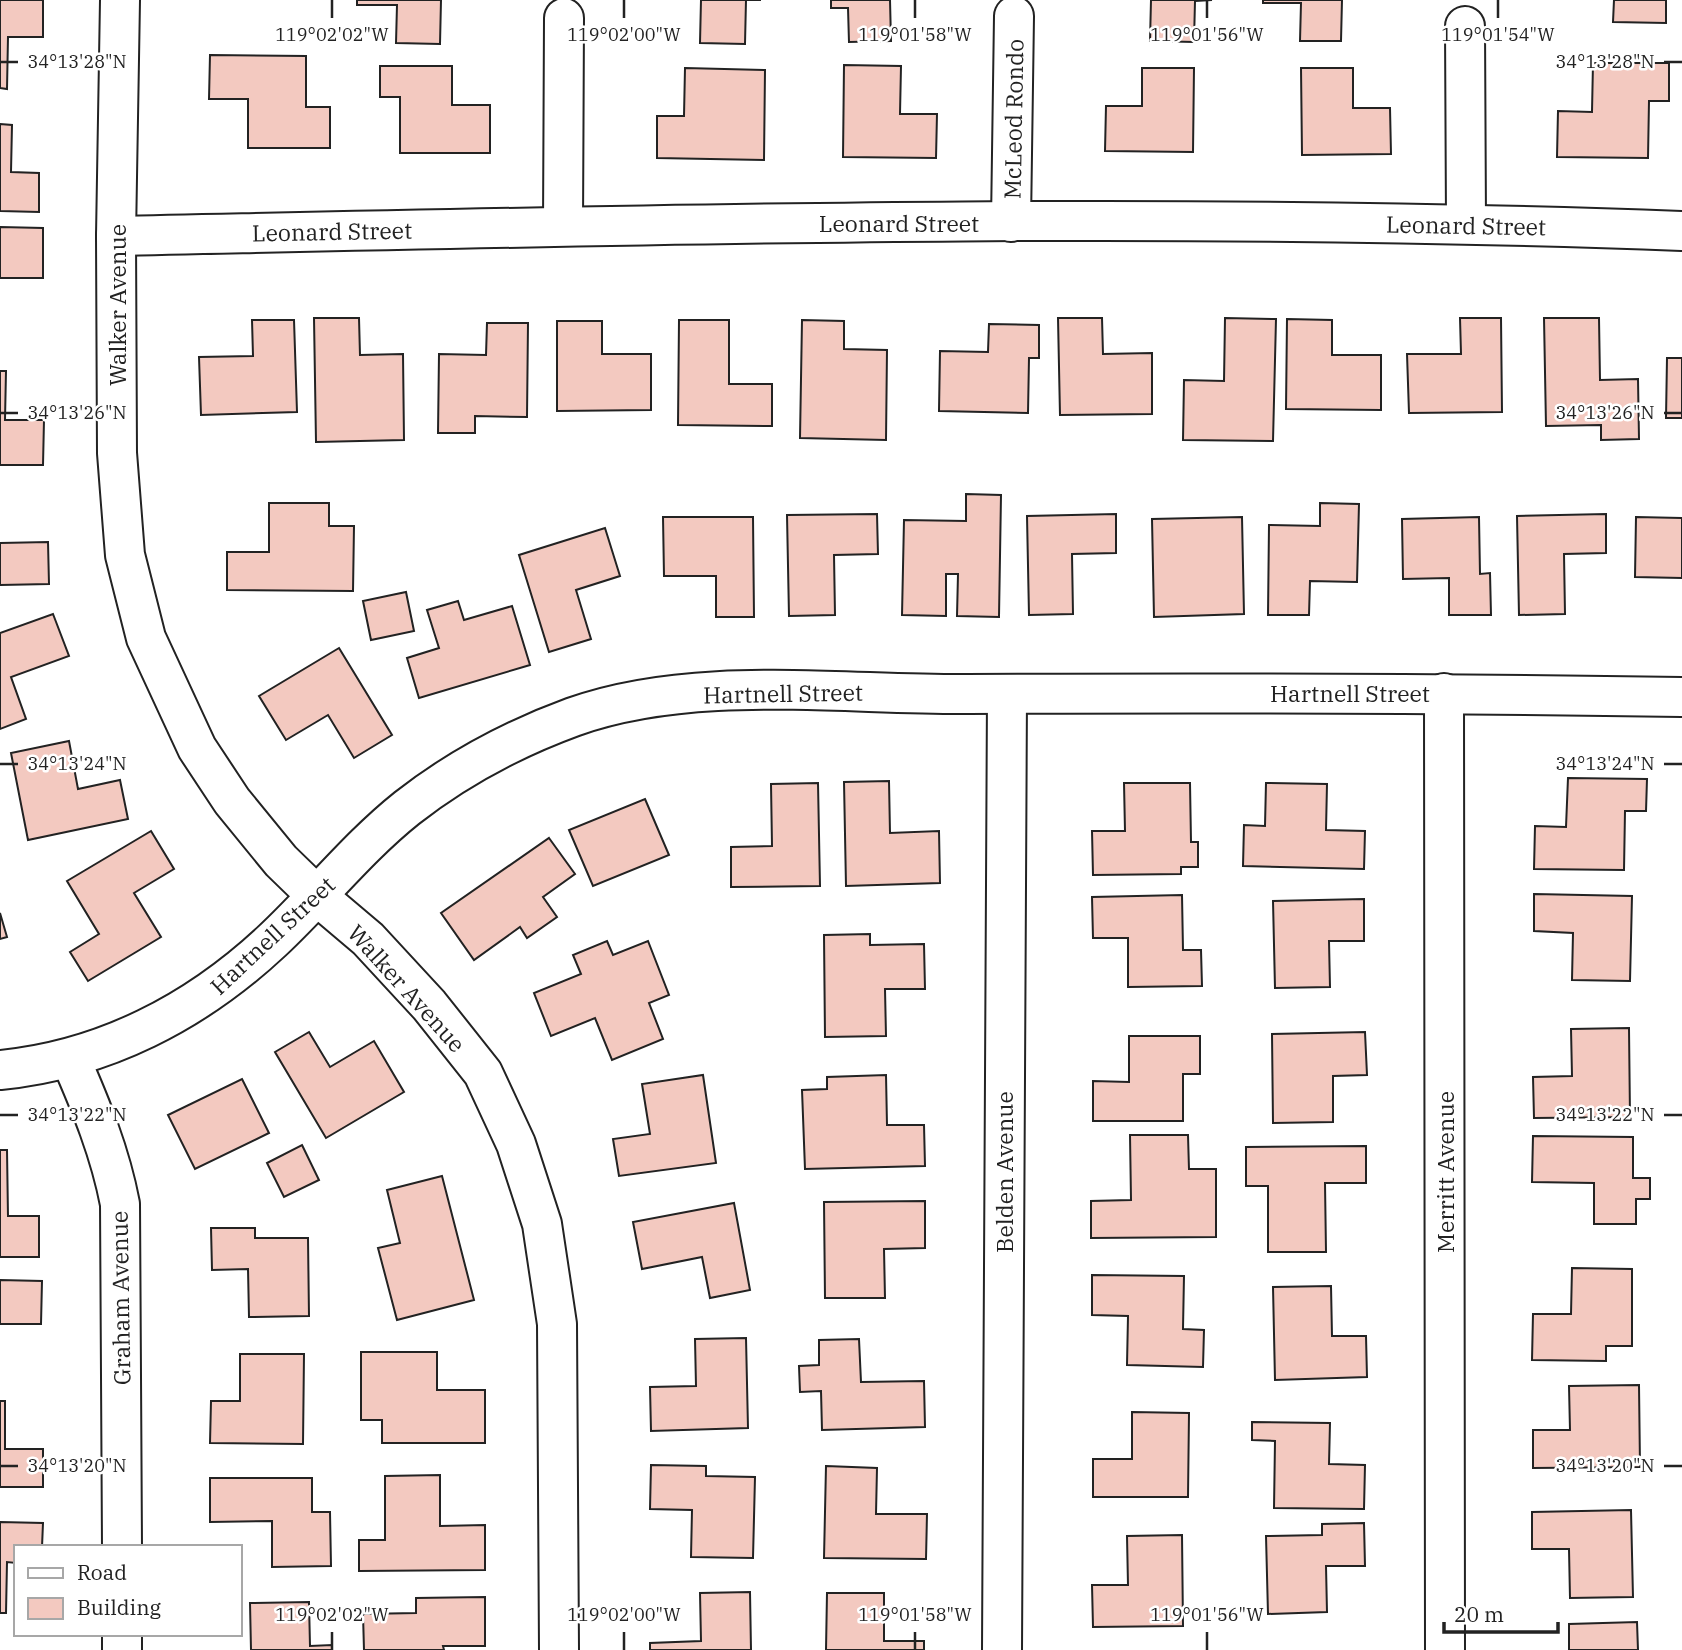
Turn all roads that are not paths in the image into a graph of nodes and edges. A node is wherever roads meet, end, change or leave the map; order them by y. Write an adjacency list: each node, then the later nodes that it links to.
1 (120, 0): 9 (street, Walker Avenue)
2 (1014, 16): 5 (street, McLeod Rondo)
3 (564, 18): 7 (street)
4 (1465, 26): 6 (street)
5 (1011, 222): 6 (street, Leonard Street); 7 (street, Leonard Street)
6 (1466, 223): 8 (street, Leonard Street)
7 (563, 226): 9 (street, Leonard Street)
8 (1682, 232)
9 (116, 236): 13 (street, Walker Avenue)
10 (1444, 693): 11 (street, Hartnell Street); 12 (street, Hartnell Street); 19 (street, Merritt Avenue)
11 (1007, 694): 13 (street, Hartnell Street); 18 (street, Belden Avenue)
12 (1682, 697)
13 (316, 895): 14 (street, Hartnell Street); 17 (street, Walker Avenue)
14 (70, 1058): 15 (street, Hartnell Street); 16 (street, Graham Avenue)
15 (0, 1070)
16 (122, 1545)
17 (559, 1650)
18 (1002, 1650)
19 (1445, 1650)

